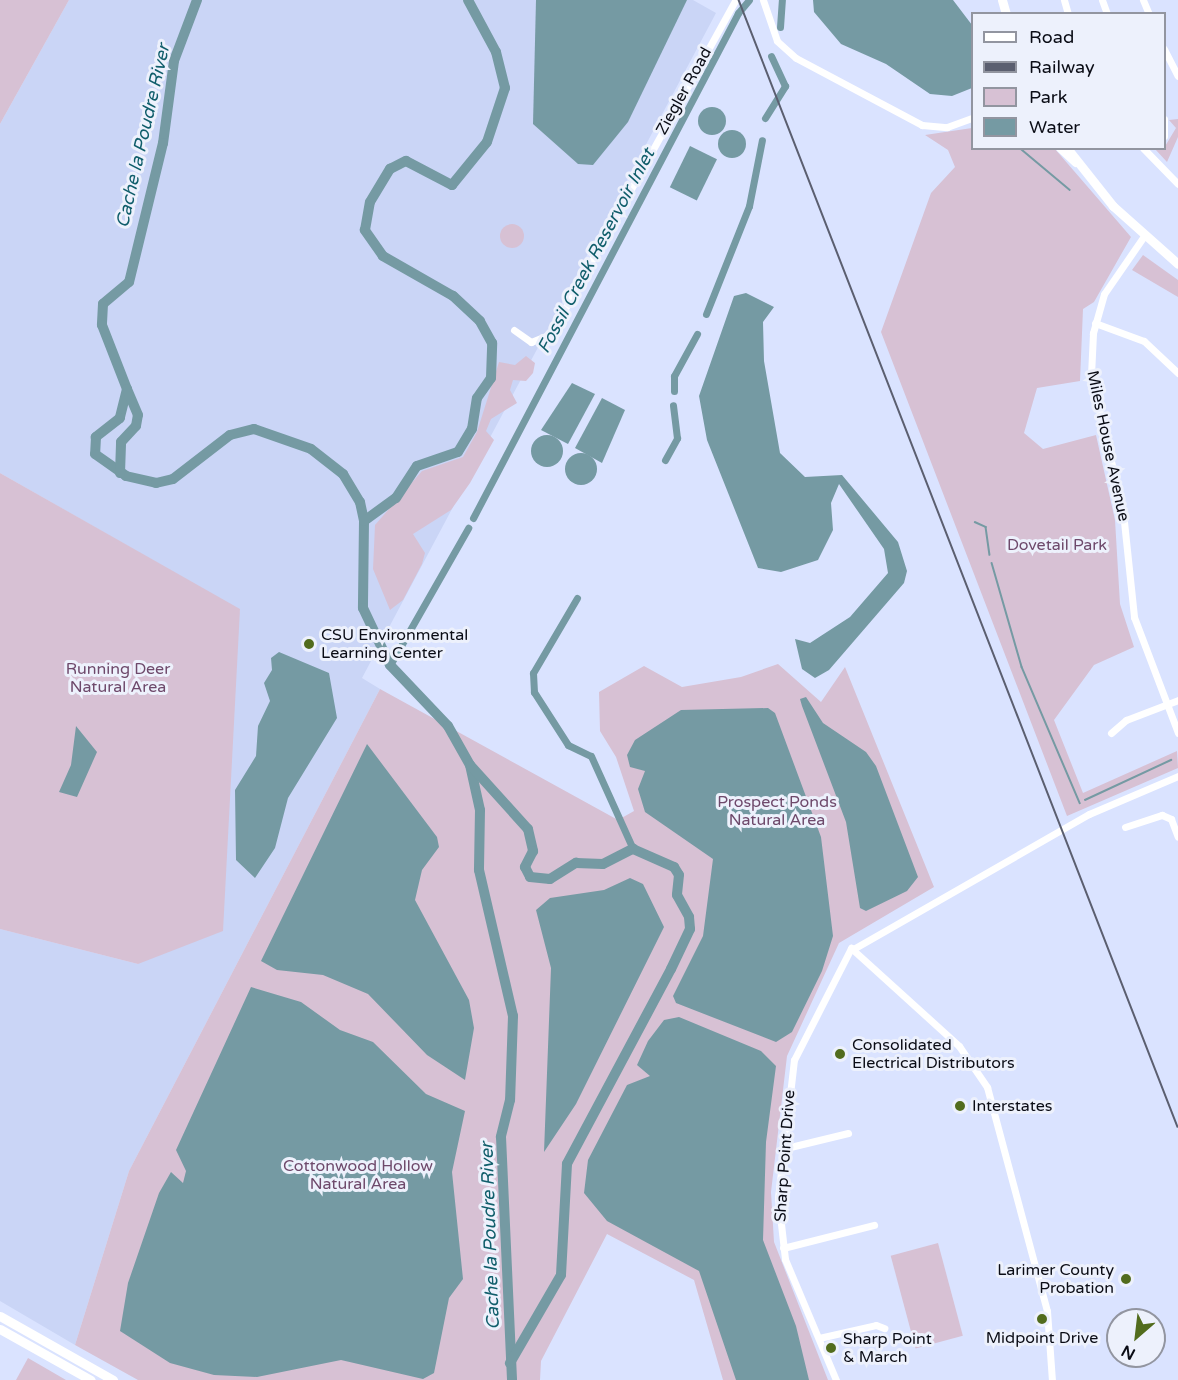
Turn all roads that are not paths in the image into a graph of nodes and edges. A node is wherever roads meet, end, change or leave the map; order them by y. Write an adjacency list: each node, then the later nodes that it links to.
1 (735, 0): 14 (street, Ziegler Road)
2 (763, 0): 5 (street)
3 (1166, 53): 4 (street)
4 (1178, 76)
5 (971, 118)
6 (1061, 150): 9 (street)
7 (1068, 150): 9 (main road)
8 (1147, 150): 10 (street)
9 (1080, 167): 11 (main road)
10 (1178, 184)
11 (1144, 236): 12 (main road); 13 (street, Miles House Avenue)
12 (1178, 264)
13 (1095, 323): 15 (street); 17 (street, Miles House Avenue)
14 (514, 330)
15 (1178, 373)
16 (1178, 700): 17 (street)
17 (1167, 705): 18 (street); 19 (street, Miles House Avenue)
18 (1111, 733)
19 (1178, 733)
20 (1178, 776): 23 (street)
21 (1125, 827): 22 (street)
22 (1178, 837)
23 (855, 948): 25 (street, Sharp Point Drive); 35 (street)
24 (848, 1133): 25 (street)
25 (782, 1149): 27 (street, Sharp Point Drive)
26 (874, 1225): 27 (street)
27 (783, 1248): 31 (street, Sharp Point Drive)
28 (0, 1316): 33 (main road)
29 (884, 1328): 31 (street)
30 (0, 1329): 32 (main road)
31 (819, 1338): 34 (street, Sharp Point Drive)
32 (91, 1380)
33 (113, 1380)
34 (836, 1380)
35 (1052, 1380)

